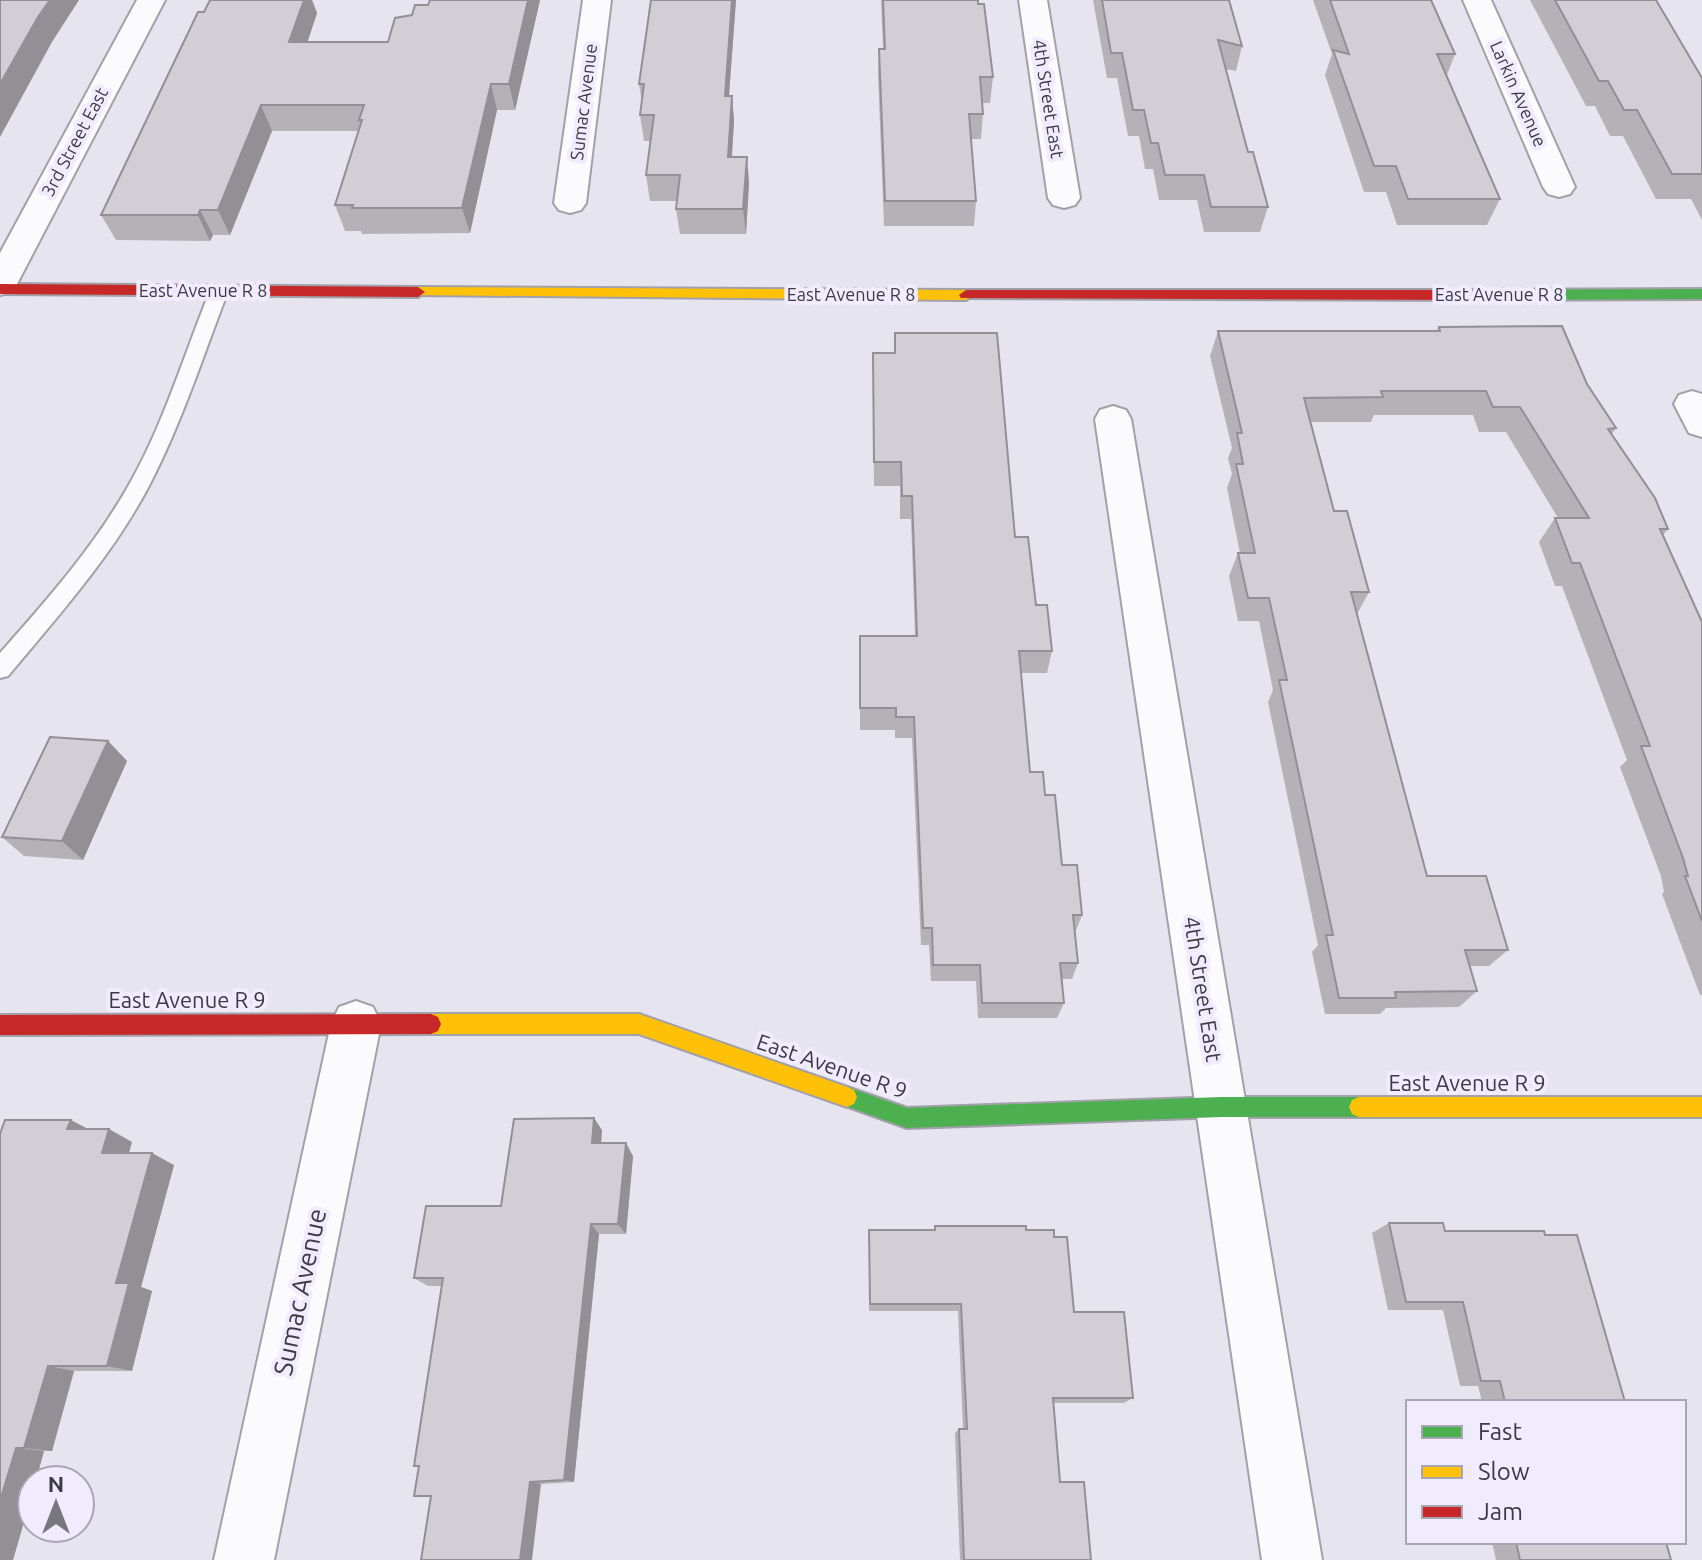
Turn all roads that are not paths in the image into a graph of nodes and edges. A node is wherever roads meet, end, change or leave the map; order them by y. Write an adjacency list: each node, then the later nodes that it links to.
1 (151, 0): 8 (street, 3rd Street East)
2 (597, 0): 7 (street, Sumac Avenue)
3 (1033, 0): 6 (street, 4th Street East)
4 (1477, 0): 5 (street, Larkin Avenue)
5 (1559, 187)
6 (1064, 198)
7 (570, 203)
8 (0, 286): 9 (street, East Avenue R 8)
9 (219, 291): 10 (street, East Avenue R 8); 12 (lane)
10 (1702, 294)
11 (1113, 419): 15 (street, 4th Street East)
12 (0, 669)
13 (356, 1024): 14 (street, East Avenue R 9); 15 (street, East Avenue R 9); 17 (street, Sumac Avenue)
14 (0, 1025)
15 (1222, 1107): 16 (street, East Avenue R 9); 18 (street, 4th Street East)
16 (1702, 1107)
17 (244, 1560)
18 (1292, 1560)

